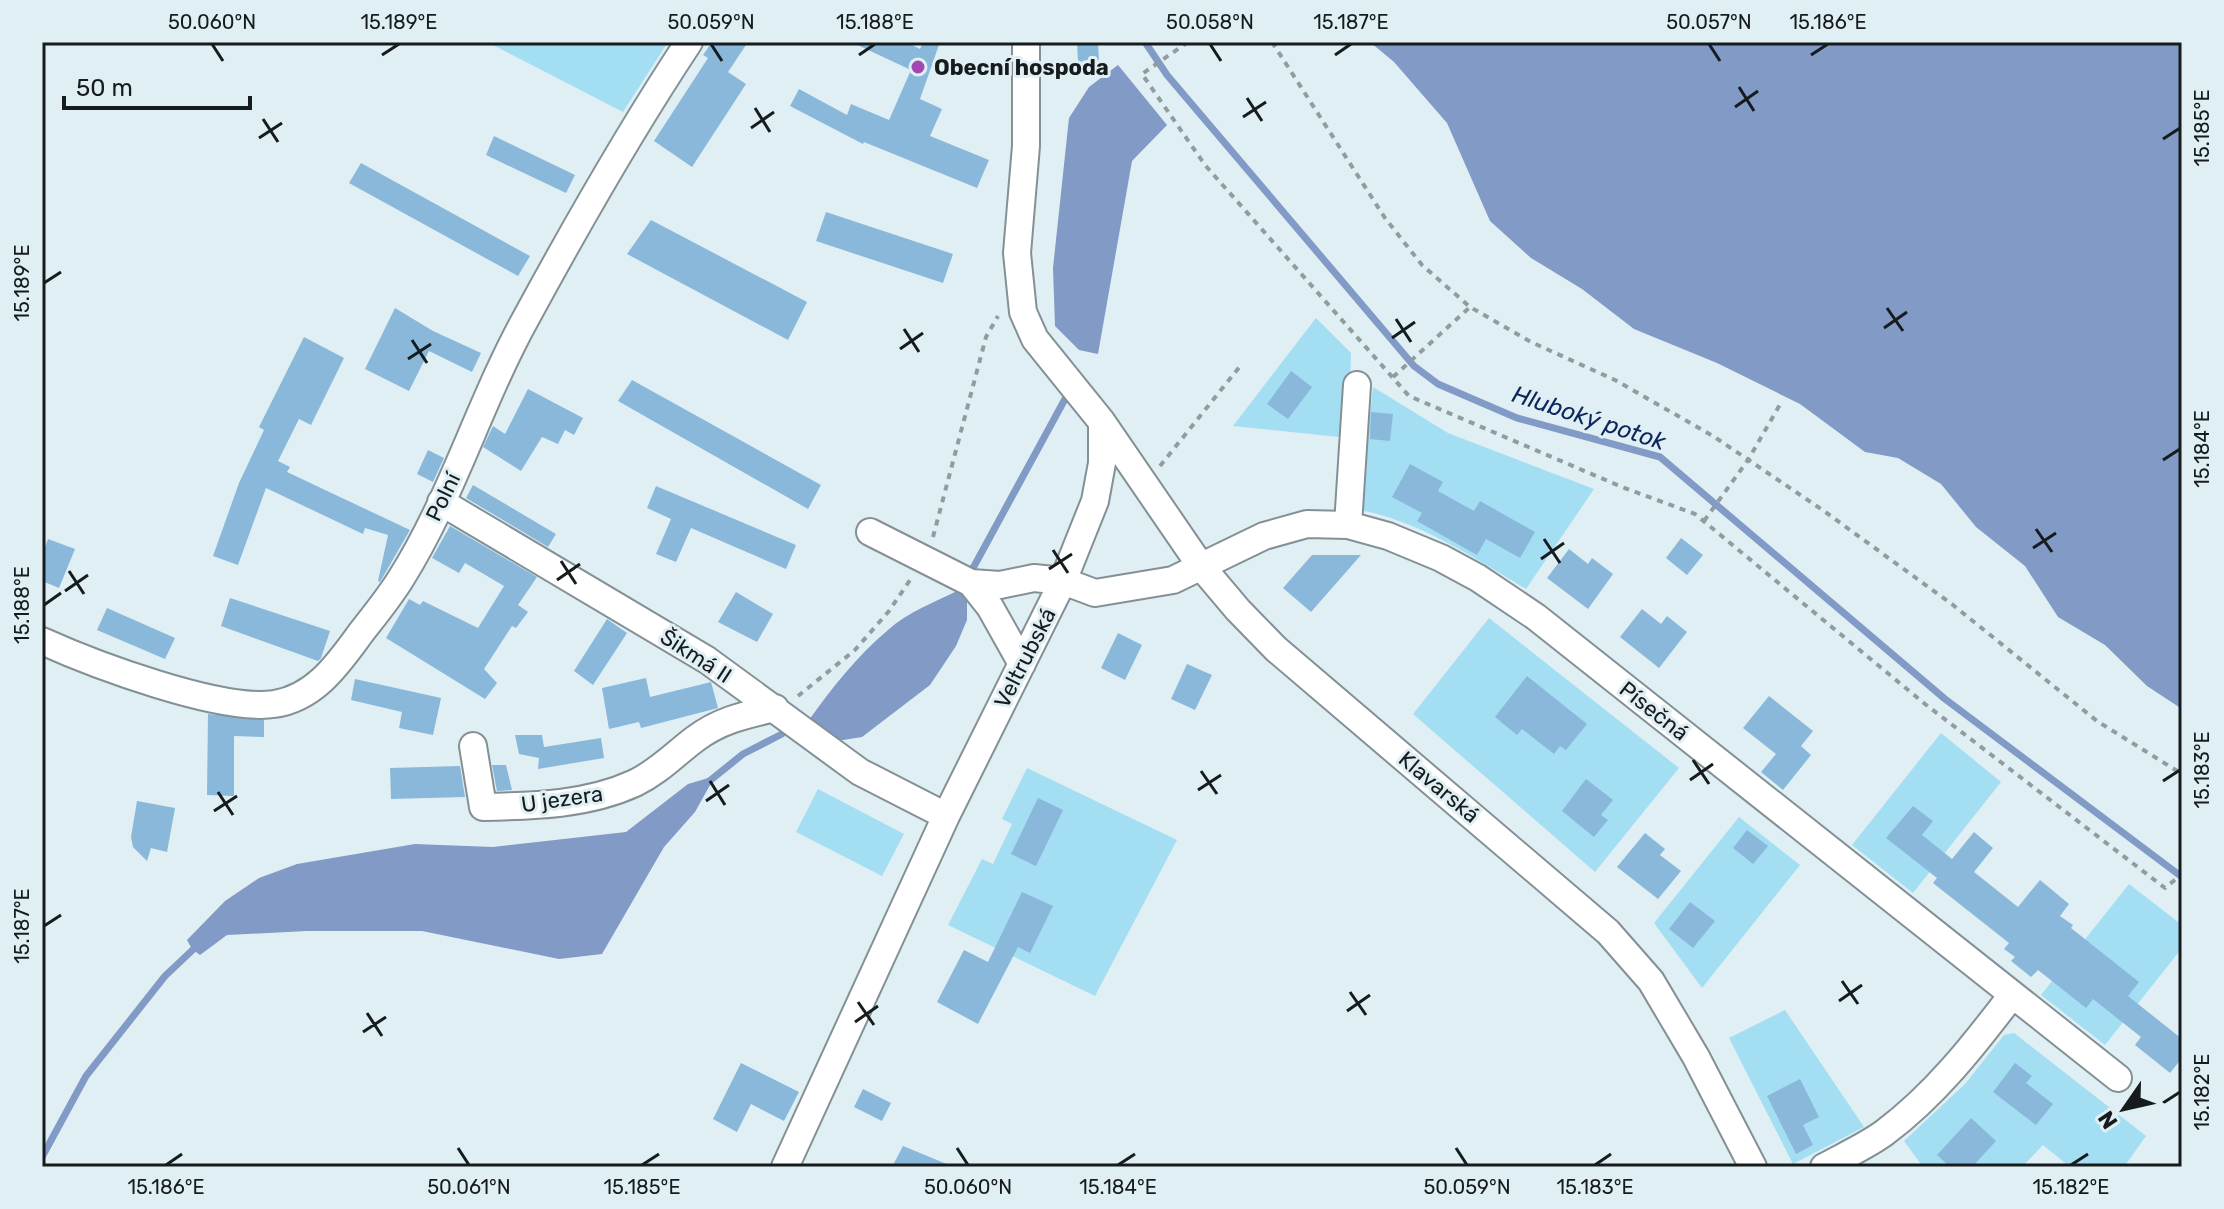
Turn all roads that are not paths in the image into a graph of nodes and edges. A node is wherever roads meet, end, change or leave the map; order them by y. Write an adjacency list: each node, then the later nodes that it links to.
1 (689, 42): 5 (street, Polní)
2 (1026, 42): 4 (street)
3 (1357, 385): 6 (street)
4 (1102, 422): 8 (street, Klavarská); 9 (street, Veltrubská)
5 (441, 502): 11 (street, Polní); 13 (street, Šikmá II)
6 (1348, 525): 8 (street, Písečná); 16 (street, Písečná)
7 (870, 532): 10 (street)
8 (1200, 565): 9 (street, Písečná); 19 (street, Klavarská)
9 (1063, 581): 10 (street); 12 (street, Veltrubská)
10 (971, 583): 12 (street)
11 (42, 641)
12 (1022, 664): 15 (street, Veltrubská)
13 (775, 708): 14 (street, U jezera); 15 (street, Šikmá II)
14 (473, 746)
15 (946, 816): 18 (street, Veltrubská)
16 (2012, 995): 17 (street, Písečná); 20 (street)
17 (2118, 1078)
18 (785, 1167)
19 (1753, 1167)
20 (1824, 1167)

